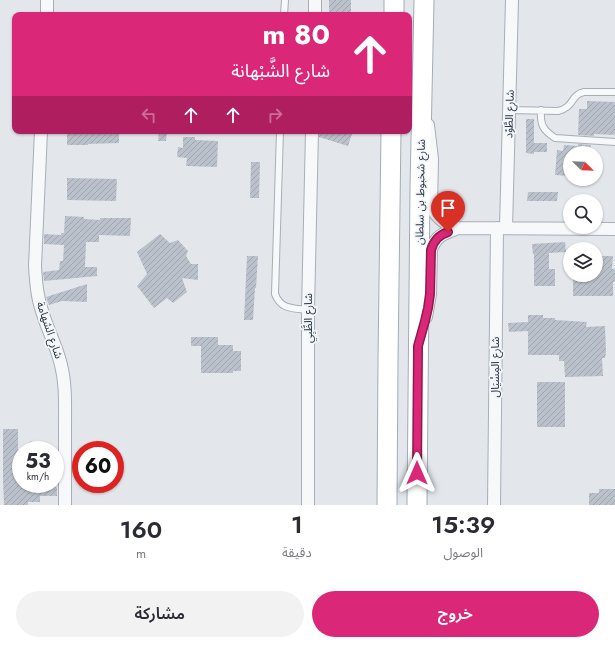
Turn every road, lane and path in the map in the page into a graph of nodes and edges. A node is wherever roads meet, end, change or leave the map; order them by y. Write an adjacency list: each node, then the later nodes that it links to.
1 (47, 0): 7 (street)
2 (285, 0): 8 (lane)
3 (315, 0): 9 (street)
4 (394, 0): 10 (main road)
5 (424, 0): 12 (main road, شارع شخبوط بن سلطان)
6 (512, 0): 13 (street, شارع الطَّوْد)
7 (46, 12)
8 (284, 12)
9 (314, 12)
10 (394, 12)
11 (615, 92): 14 (lane)
12 (422, 105): 20 (street); 24 (main road, شارع شخبوط بن سلطان)
13 (509, 110): 14 (lane); 21 (street, شارع الطَّوْد)
14 (541, 110): 19 (lane)
15 (41, 134): 25 (street, شارع الشهامة)
16 (280, 134): 23 (lane)
17 (312, 134): 23 (street, شارع الظَّبِي)
18 (392, 134): 27 (main road)
19 (615, 142)
20 (458, 228): 21 (street); 24 (street)
21 (501, 228): 22 (street); 29 (street, شارع المِسْيَال)
22 (615, 229)
23 (308, 310): 26 (street, شارع الظَّبِي)
24 (418, 346): 28 (main road, شارع شخبوط بن سلطان)
25 (65, 505)
26 (308, 505)
27 (387, 505)
28 (417, 505)
29 (494, 505)

